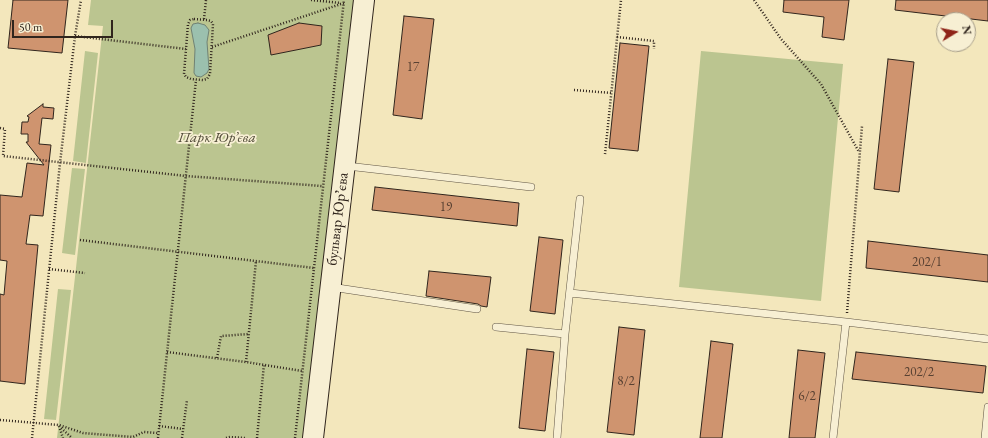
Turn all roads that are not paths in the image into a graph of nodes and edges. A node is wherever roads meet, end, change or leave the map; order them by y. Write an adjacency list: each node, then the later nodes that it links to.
1 (364, 3): 2 (street, бульвар Юрʼєва)
2 (344, 166): 3 (lane); 5 (street, бульвар Юрʼєва)
3 (531, 187)
4 (580, 199): 6 (lane)
5 (325, 275): 7 (lane); 13 (street, бульвар Юрʼєва)
6 (570, 293): 8 (lane); 10 (lane)
7 (477, 309)
8 (846, 322): 11 (lane); 15 (lane)
9 (496, 328): 10 (lane)
10 (565, 334): 14 (lane)
11 (988, 339)
12 (988, 407): 16 (lane)
13 (313, 438)
14 (557, 438)
15 (833, 438)
16 (985, 438)

